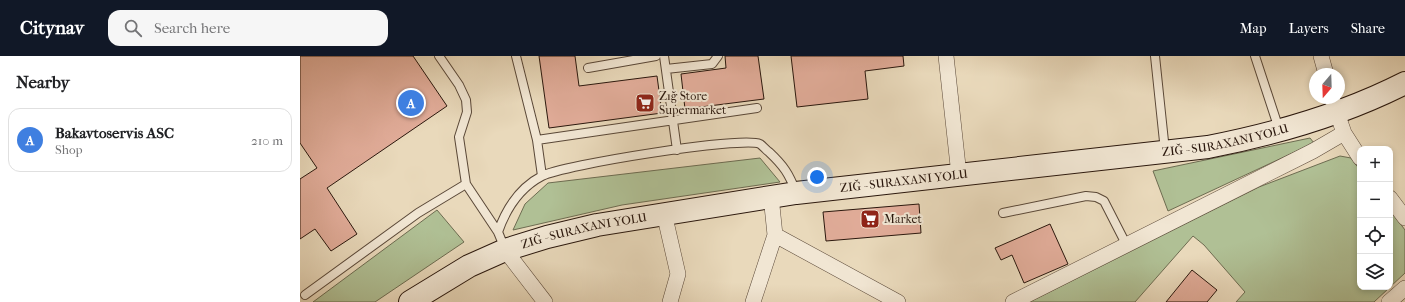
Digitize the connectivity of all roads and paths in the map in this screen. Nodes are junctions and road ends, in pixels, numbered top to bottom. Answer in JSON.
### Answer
{"nodes":[{"id":1,"x":439,"y":56,"type":"edge"},
{"id":2,"x":516,"y":56,"type":"edge"},
{"id":3,"x":656,"y":56,"type":"edge"},
{"id":4,"x":664,"y":56,"type":"edge"},
{"id":5,"x":718,"y":56,"type":"edge"},
{"id":6,"x":946,"y":56,"type":"edge"},
{"id":7,"x":1155,"y":56,"type":"edge"},
{"id":8,"x":1255,"y":56,"type":"edge"},
{"id":9,"x":1321,"y":56,"type":"edge"},
{"id":10,"x":588,"y":68,"type":"dead end"},
{"id":11,"x":1324,"y":68,"type":"edge"},
{"id":12,"x":666,"y":70,"type":"junction"},
{"id":13,"x":1405,"y":83,"type":"edge"},
{"id":14,"x":1334,"y":105,"type":"edge"},
{"id":15,"x":757,"y":108,"type":"dead end"},
{"id":16,"x":673,"y":120,"type":"junction"},
{"id":17,"x":1279,"y":130,"type":"junction"},
{"id":18,"x":1344,"y":133,"type":"junction"},
{"id":19,"x":537,"y":140,"type":"junction"},
{"id":20,"x":677,"y":150,"type":"junction"},
{"id":21,"x":1165,"y":152,"type":"junction"},
{"id":22,"x":1357,"y":153,"type":"edge"},
{"id":23,"x":959,"y":175,"type":"junction"},
{"id":24,"x":542,"y":176,"type":"junction"},
{"id":25,"x":466,"y":184,"type":"junction"},
{"id":26,"x":796,"y":193,"type":"junction"},
{"id":27,"x":771,"y":196,"type":"junction"},
{"id":28,"x":1393,"y":202,"type":"edge"},
{"id":29,"x":1003,"y":212,"type":"dead end"},
{"id":30,"x":664,"y":213,"type":"junction"},
{"id":31,"x":1405,"y":218,"type":"edge"},
{"id":32,"x":775,"y":235,"type":"junction"},
{"id":33,"x":502,"y":241,"type":"junction"},
{"id":34,"x":1126,"y":244,"type":"junction"},
{"id":35,"x":1405,"y":288,"type":"edge"},
{"id":36,"x":305,"y":296,"type":"dead end"},
{"id":37,"x":410,"y":302,"type":"edge"},
{"id":38,"x":545,"y":302,"type":"edge"},
{"id":39,"x":670,"y":302,"type":"edge"},
{"id":40,"x":753,"y":302,"type":"edge"},
{"id":41,"x":898,"y":302,"type":"edge"},
{"id":42,"x":1013,"y":302,"type":"edge"},
{"id":43,"x":1389,"y":302,"type":"edge"}],
"edges":[{"from":1,"to":25,"type":"lane"},
{"from":2,"to":19,"type":"lane"},
{"from":3,"to":10,"type":"lane"},
{"from":4,"to":12,"type":"lane"},
{"from":5,"to":12,"type":"lane"},
{"from":6,"to":23,"type":"street"},
{"from":7,"to":21,"type":"lane"},
{"from":8,"to":17,"type":"lane"},
{"from":9,"to":11,"type":"street"},
{"from":12,"to":16,"type":"lane"},
{"from":13,"to":14,"type":"main road"},
{"from":14,"to":17,"type":"main road"},
{"from":14,"to":18,"type":"street"},
{"from":15,"to":16,"type":"lane"},
{"from":16,"to":19,"type":"lane"},
{"from":16,"to":20,"type":"lane"},
{"from":17,"to":21,"type":"main road"},
{"from":18,"to":22,"type":"street"},
{"from":18,"to":34,"type":"street"},
{"from":19,"to":24,"type":"lane"},
{"from":20,"to":24,"type":"lane"},
{"from":20,"to":26,"type":"lane"},
{"from":21,"to":23,"type":"main road"},
{"from":23,"to":26,"type":"main road"},
{"from":24,"to":33,"type":"lane"},
{"from":25,"to":33,"type":"lane"},
{"from":25,"to":36,"type":"lane"},
{"from":26,"to":27,"type":"main road"},
{"from":27,"to":30,"type":"main road"},
{"from":27,"to":32,"type":"street"},
{"from":28,"to":31,"type":"street"},
{"from":29,"to":34,"type":"lane"},
{"from":30,"to":33,"type":"main road"},
{"from":30,"to":39,"type":"street"},
{"from":32,"to":40,"type":"street"},
{"from":32,"to":41,"type":"street"},
{"from":33,"to":37,"type":"main road"},
{"from":33,"to":38,"type":"street"},
{"from":34,"to":42,"type":"street"},
{"from":35,"to":43,"type":"street"}]}
